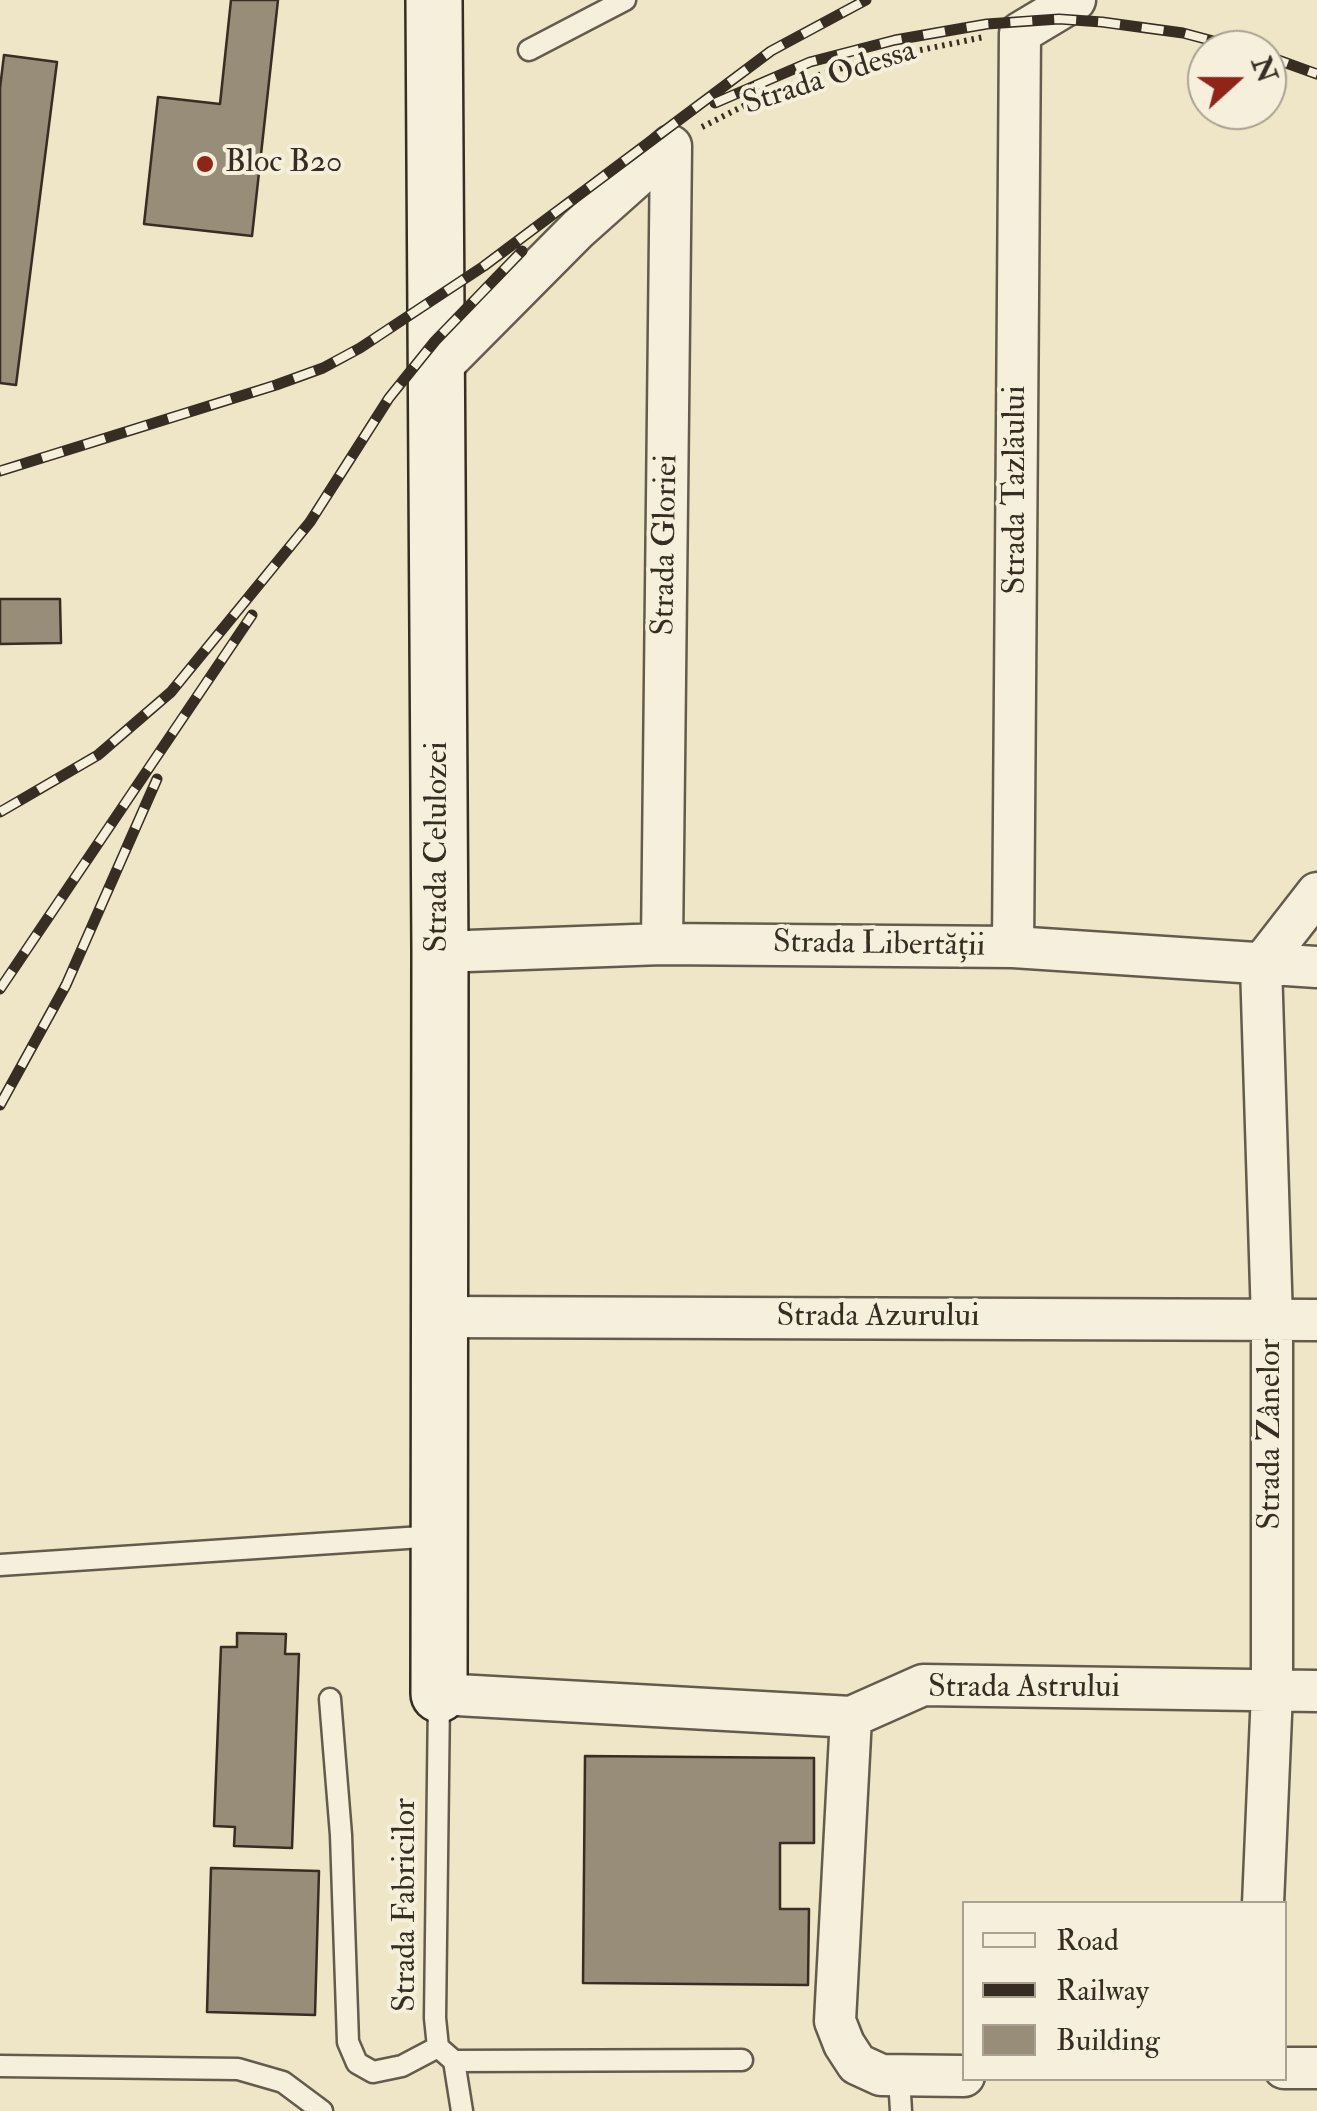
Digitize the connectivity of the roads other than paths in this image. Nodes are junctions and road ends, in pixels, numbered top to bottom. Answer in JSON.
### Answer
{"nodes":[{"id":1,"x":434,"y":0,"type":"edge"},
{"id":2,"x":625,"y":0,"type":"edge"},
{"id":3,"x":1076,"y":0,"type":"edge"},
{"id":4,"x":530,"y":50,"type":"dead end"},
{"id":5,"x":435,"y":373,"type":"junction"},
{"id":6,"x":1317,"y":893,"type":"edge"},
{"id":7,"x":662,"y":944,"type":"junction"},
{"id":8,"x":1013,"y":947,"type":"junction"},
{"id":9,"x":440,"y":952,"type":"junction"},
{"id":10,"x":1261,"y":964,"type":"junction"},
{"id":11,"x":1317,"y":968,"type":"edge"},
{"id":12,"x":438,"y":1317,"type":"junction"},
{"id":13,"x":1272,"y":1320,"type":"junction"},
{"id":14,"x":1317,"y":1320,"type":"edge"},
{"id":15,"x":439,"y":1536,"type":"junction"},
{"id":16,"x":0,"y":1565,"type":"edge"},
{"id":17,"x":1317,"y":1691,"type":"edge"},
{"id":18,"x":1272,"y":1692,"type":"junction"},
{"id":19,"x":439,"y":1694,"type":"junction"},
{"id":20,"x":330,"y":1699,"type":"dead end"},
{"id":21,"x":851,"y":1717,"type":"junction"},
{"id":22,"x":1263,"y":1901,"type":"edge"},
{"id":23,"x":446,"y":2054,"type":"junction"},
{"id":24,"x":742,"y":2060,"type":"dead end"},
{"id":25,"x":0,"y":2066,"type":"edge"},
{"id":26,"x":1287,"y":2068,"type":"edge"},
{"id":27,"x":1317,"y":2068,"type":"edge"},
{"id":28,"x":962,"y":2077,"type":"edge"},
{"id":29,"x":900,"y":2094,"type":"edge"},
{"id":30,"x":322,"y":2111,"type":"edge"},
{"id":31,"x":462,"y":2111,"type":"edge"}],
"edges":[{"from":1,"to":5,"type":"street","name":"Strada Celulozei"},
{"from":2,"to":4,"type":"lane"},
{"from":3,"to":8,"type":"street","name":"Strada Tazlăului"},
{"from":5,"to":7,"type":"street","name":"Strada Gloriei"},
{"from":5,"to":9,"type":"street","name":"Strada Celulozei"},
{"from":6,"to":10,"type":"street"},
{"from":7,"to":8,"type":"street","name":"Strada Libertății"},
{"from":7,"to":9,"type":"street","name":"Strada Libertății"},
{"from":8,"to":10,"type":"street","name":"Strada Libertății"},
{"from":9,"to":12,"type":"street","name":"Strada Celulozei"},
{"from":10,"to":11,"type":"street","name":"Strada Libertății"},
{"from":10,"to":13,"type":"street","name":"Strada Zânelor"},
{"from":12,"to":13,"type":"street","name":"Strada Azurului"},
{"from":12,"to":15,"type":"street","name":"Strada Celulozei"},
{"from":13,"to":14,"type":"street","name":"Strada Azurului"},
{"from":13,"to":18,"type":"street","name":"Strada Zânelor"},
{"from":15,"to":16,"type":"lane"},
{"from":15,"to":19,"type":"street","name":"Strada Celulozei"},
{"from":17,"to":18,"type":"street","name":"Strada Astrului"},
{"from":18,"to":21,"type":"street","name":"Strada Astrului"},
{"from":18,"to":22,"type":"street","name":"Strada Zânelor"},
{"from":19,"to":21,"type":"street","name":"Strada Astrului"},
{"from":19,"to":23,"type":"lane","name":"Strada Fabricilor"},
{"from":20,"to":23,"type":"lane"},
{"from":21,"to":29,"type":"street"},
{"from":23,"to":24,"type":"lane"},
{"from":23,"to":31,"type":"lane","name":"Strada Fabricilor"},
{"from":25,"to":30,"type":"lane"},
{"from":26,"to":27,"type":"street"},
{"from":28,"to":29,"type":"street"}]}
